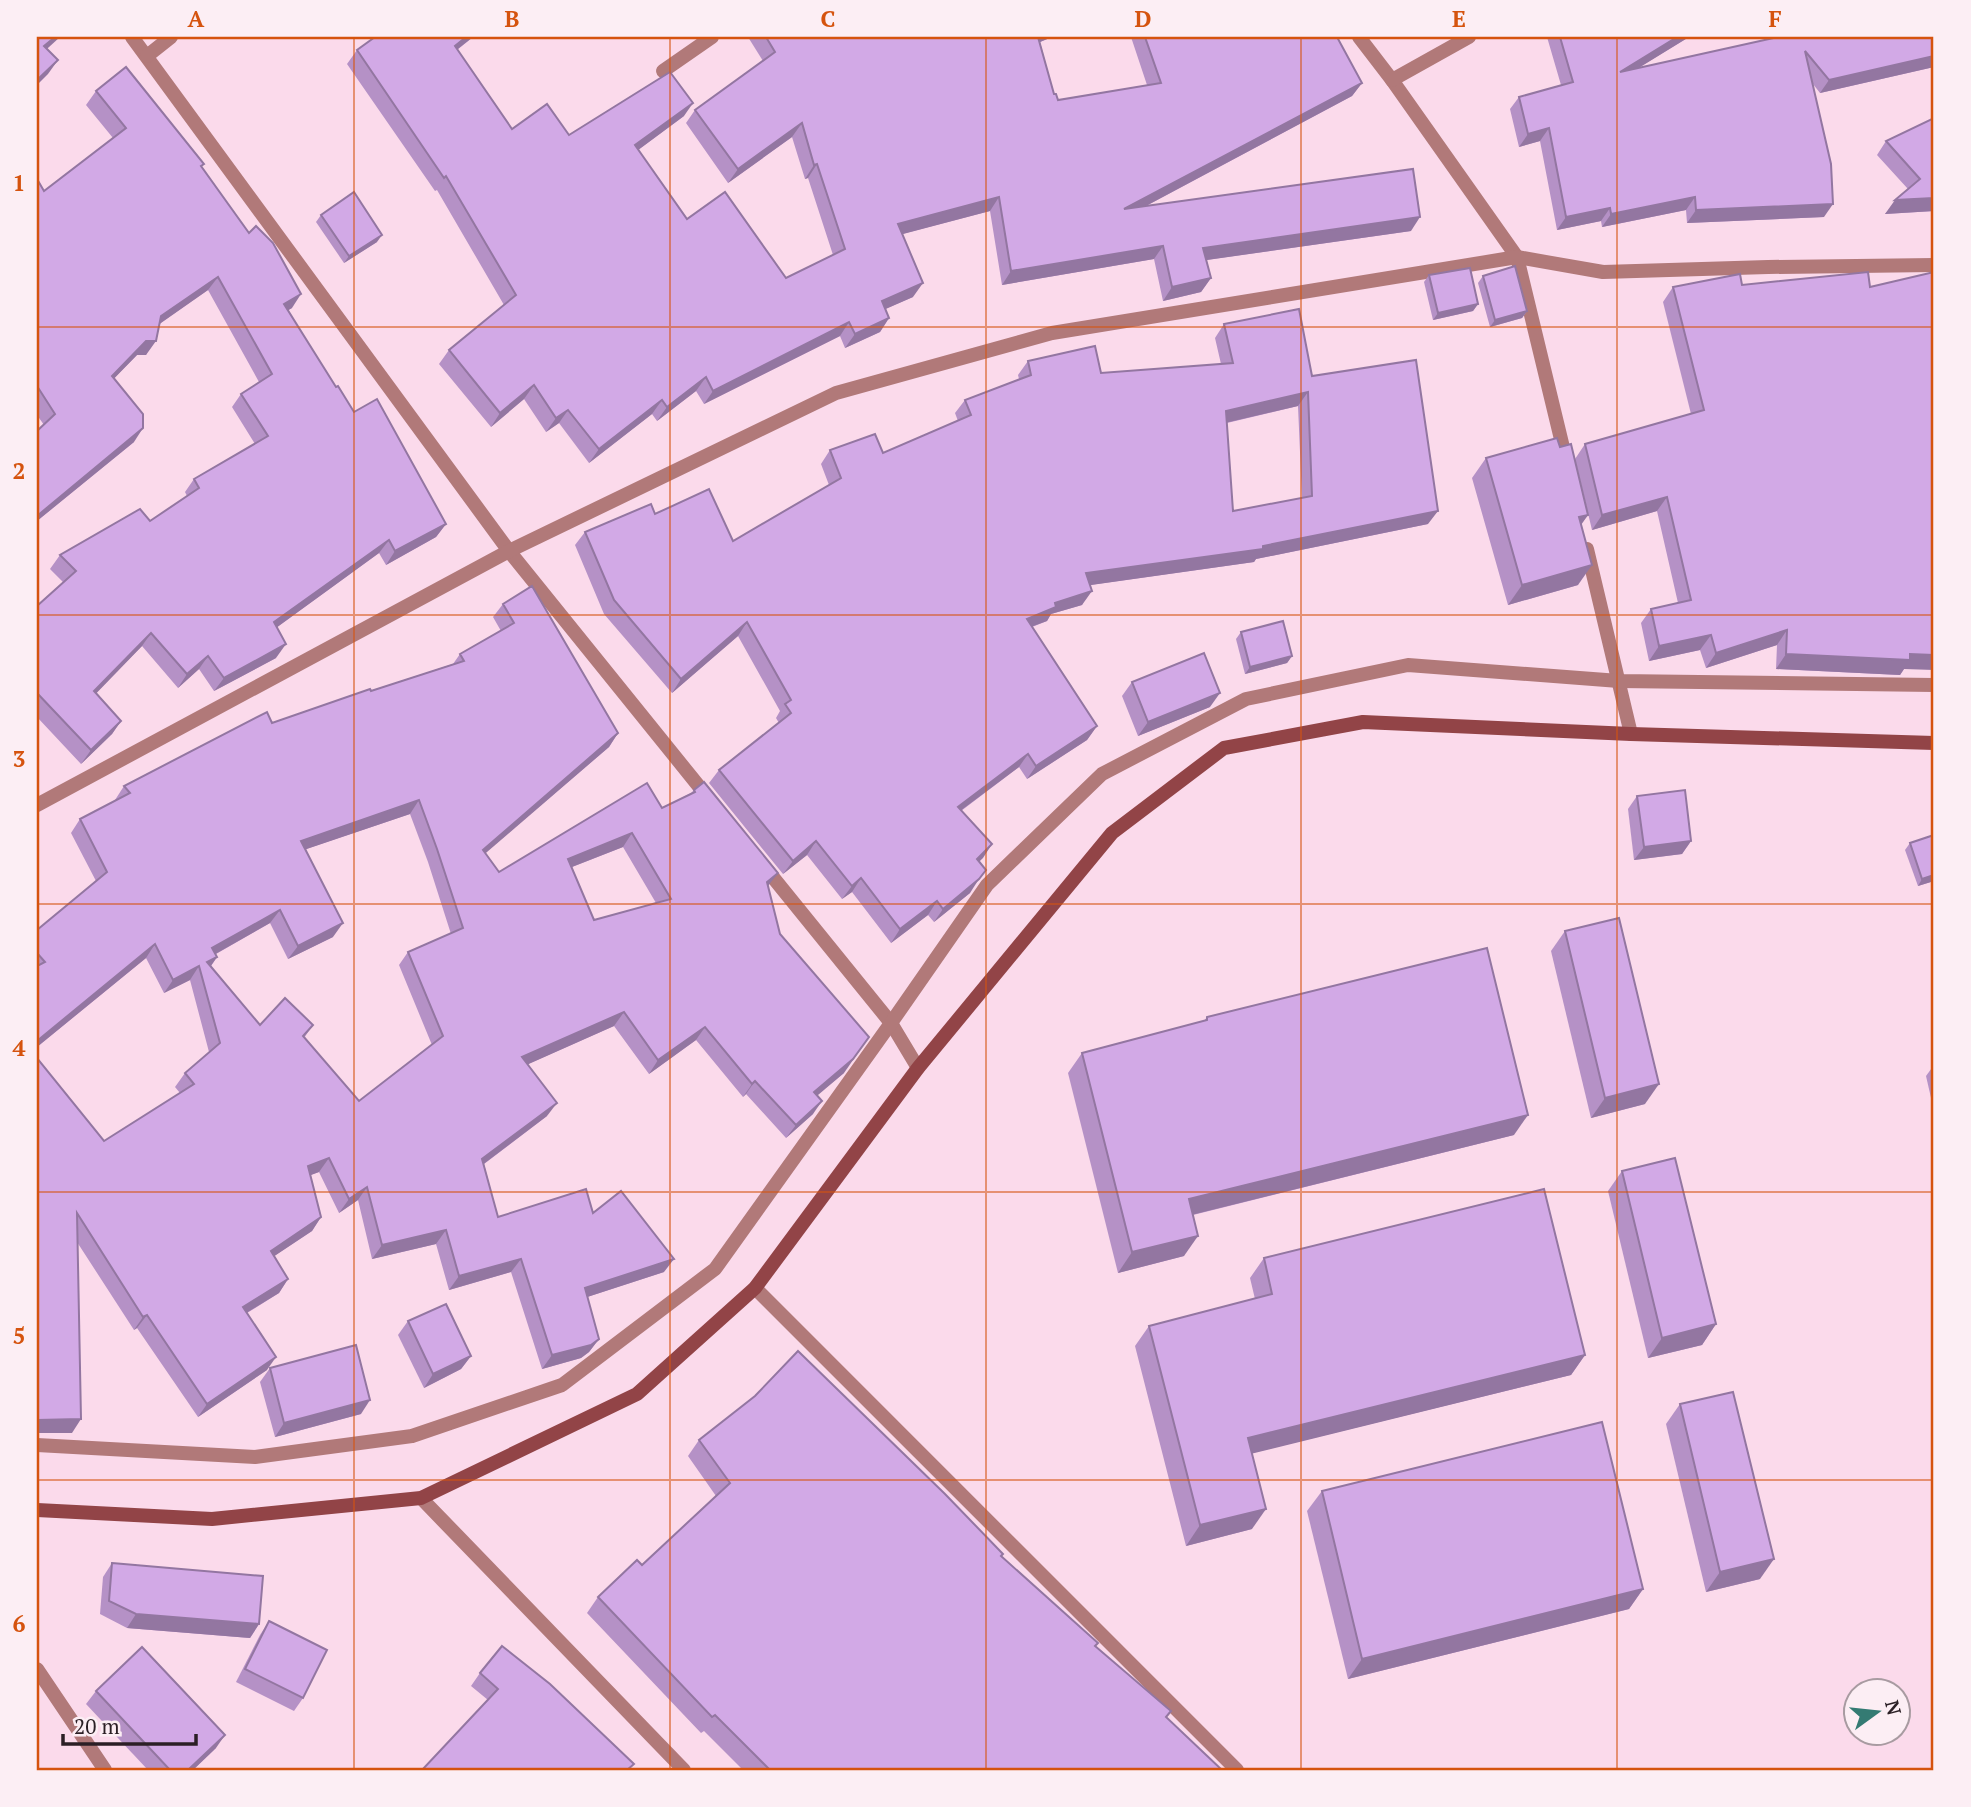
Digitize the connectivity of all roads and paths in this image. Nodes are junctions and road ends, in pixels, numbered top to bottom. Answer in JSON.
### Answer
{"nodes":[{"id":1,"x":132,"y":37,"type":"edge"},
{"id":2,"x":171,"y":37,"type":"edge"},
{"id":3,"x":712,"y":37,"type":"edge"},
{"id":4,"x":1359,"y":37,"type":"edge"},
{"id":5,"x":1469,"y":37,"type":"edge"},
{"id":6,"x":147,"y":56,"type":"junction"},
{"id":7,"x":663,"y":71,"type":"dead end"},
{"id":8,"x":1392,"y":80,"type":"junction"},
{"id":9,"x":1517,"y":257,"type":"junction"},
{"id":10,"x":1934,"y":265,"type":"edge"},
{"id":11,"x":1571,"y":482,"type":"edge"},
{"id":12,"x":1584,"y":535,"type":"edge"},
{"id":13,"x":509,"y":551,"type":"junction"},
{"id":14,"x":1619,"y":681,"type":"junction"},
{"id":15,"x":1934,"y":685,"type":"edge"},
{"id":16,"x":1631,"y":734,"type":"junction"},
{"id":17,"x":1934,"y":743,"type":"edge"},
{"id":18,"x":37,"y":805,"type":"edge"},
{"id":19,"x":717,"y":809,"type":"edge"},
{"id":20,"x":752,"y":852,"type":"edge"},
{"id":21,"x":891,"y":1023,"type":"junction"},
{"id":22,"x":918,"y":1068,"type":"junction"},
{"id":23,"x":755,"y":1288,"type":"junction"},
{"id":24,"x":37,"y":1445,"type":"edge"},
{"id":25,"x":421,"y":1498,"type":"junction"},
{"id":26,"x":37,"y":1510,"type":"edge"},
{"id":27,"x":37,"y":1669,"type":"edge"},
{"id":28,"x":105,"y":1770,"type":"edge"},
{"id":29,"x":684,"y":1770,"type":"edge"},
{"id":30,"x":1237,"y":1770,"type":"edge"}],
"edges":[{"from":1,"to":6,"type":"street"},
{"from":2,"to":6,"type":"street"},
{"from":3,"to":7,"type":"street"},
{"from":4,"to":8,"type":"street"},
{"from":5,"to":8,"type":"street"},
{"from":6,"to":13,"type":"street"},
{"from":8,"to":9,"type":"street"},
{"from":9,"to":10,"type":"street"},
{"from":9,"to":11,"type":"street"},
{"from":9,"to":13,"type":"street"},
{"from":12,"to":14,"type":"street"},
{"from":13,"to":18,"type":"street"},
{"from":13,"to":19,"type":"street"},
{"from":14,"to":15,"type":"street"},
{"from":14,"to":16,"type":"street"},
{"from":14,"to":21,"type":"street"},
{"from":16,"to":17,"type":"main road"},
{"from":16,"to":22,"type":"main road"},
{"from":20,"to":21,"type":"street"},
{"from":21,"to":22,"type":"street"},
{"from":21,"to":24,"type":"street"},
{"from":22,"to":23,"type":"main road"},
{"from":23,"to":25,"type":"main road"},
{"from":23,"to":30,"type":"street"},
{"from":25,"to":26,"type":"main road"},
{"from":25,"to":29,"type":"street"},
{"from":27,"to":28,"type":"street"}]}
